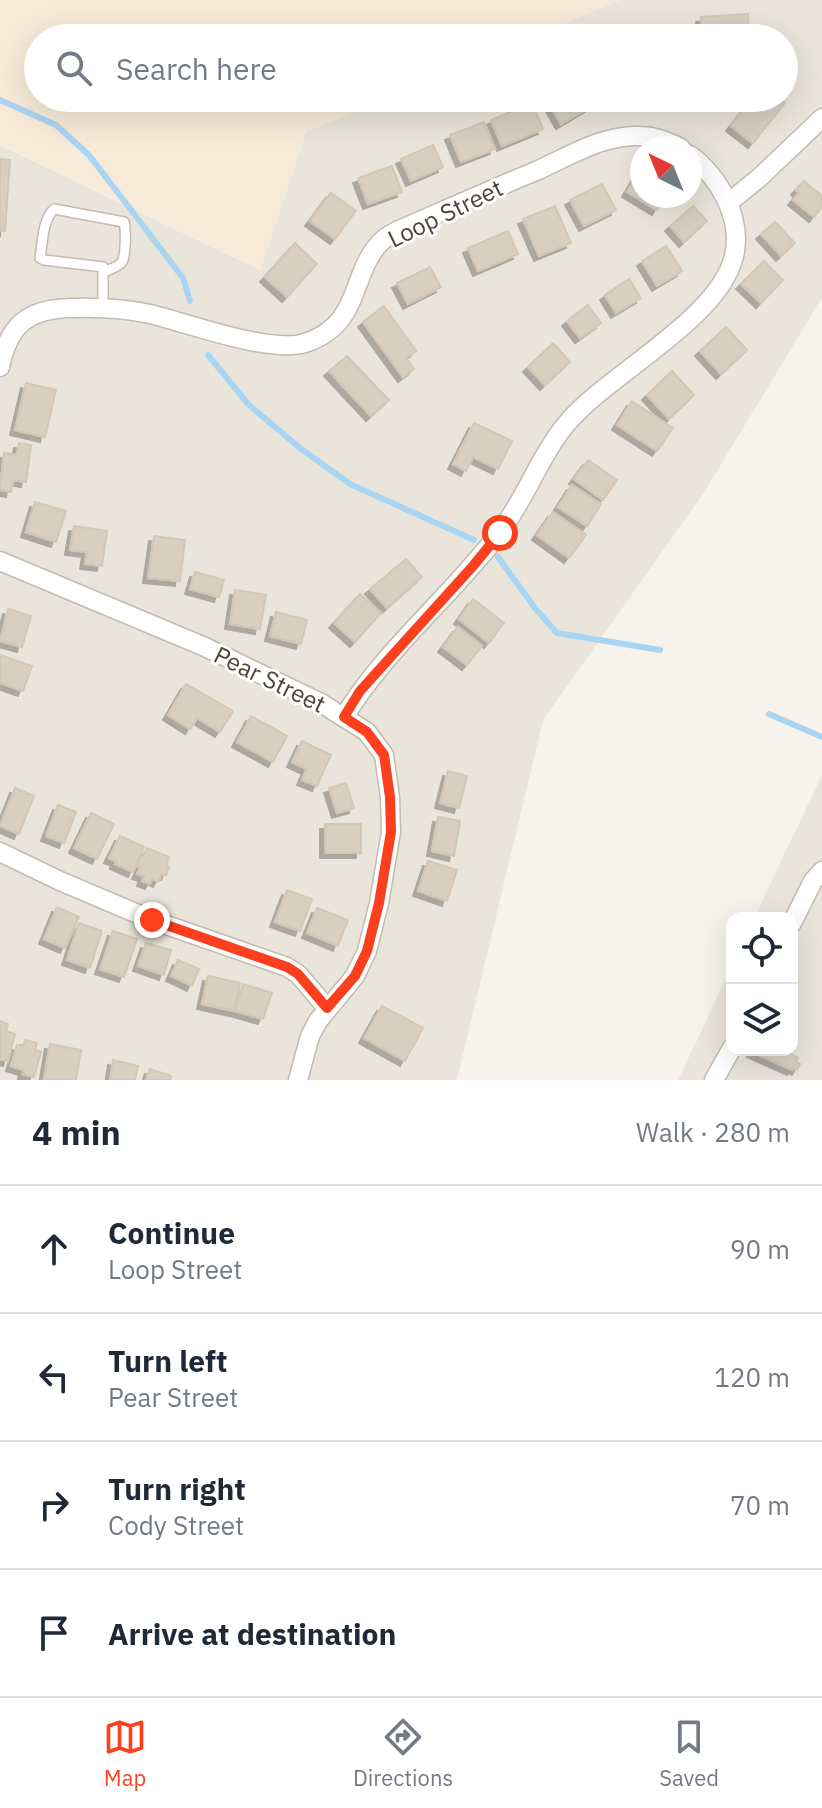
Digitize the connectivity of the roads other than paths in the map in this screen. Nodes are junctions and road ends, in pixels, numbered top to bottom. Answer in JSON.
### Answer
{"nodes":[{"id":1,"x":822,"y":118,"type":"edge"},
{"id":2,"x":630,"y":138,"type":"edge"},
{"id":3,"x":702,"y":165,"type":"edge"},
{"id":4,"x":728,"y":203,"type":"junction"},
{"id":5,"x":104,"y":272,"type":"junction"},
{"id":6,"x":103,"y":307,"type":"junction"},
{"id":7,"x":0,"y":367,"type":"edge"},
{"id":8,"x":0,"y":561,"type":"edge"},
{"id":9,"x":344,"y":717,"type":"junction"},
{"id":10,"x":0,"y":852,"type":"edge"},
{"id":11,"x":822,"y":871,"type":"edge"},
{"id":12,"x":798,"y":912,"type":"edge"},
{"id":13,"x":327,"y":1008,"type":"junction"},
{"id":14,"x":728,"y":1056,"type":"edge"},
{"id":15,"x":298,"y":1080,"type":"edge"},
{"id":16,"x":714,"y":1080,"type":"edge"}],
"edges":[{"from":1,"to":4,"type":"street"},
{"from":2,"to":6,"type":"street","name":"Loop Street"},
{"from":3,"to":4,"type":"street"},
{"from":4,"to":9,"type":"street"},
{"from":5,"to":5,"type":"lane"},
{"from":5,"to":6,"type":"lane"},
{"from":6,"to":7,"type":"street","name":"Loop Street"},
{"from":8,"to":9,"type":"street","name":"Pear Street"},
{"from":9,"to":13,"type":"street","name":"Pear Street"},
{"from":10,"to":13,"type":"street"},
{"from":11,"to":12,"type":"street"},
{"from":13,"to":15,"type":"street","name":"Pear Street"},
{"from":14,"to":16,"type":"street"}]}
